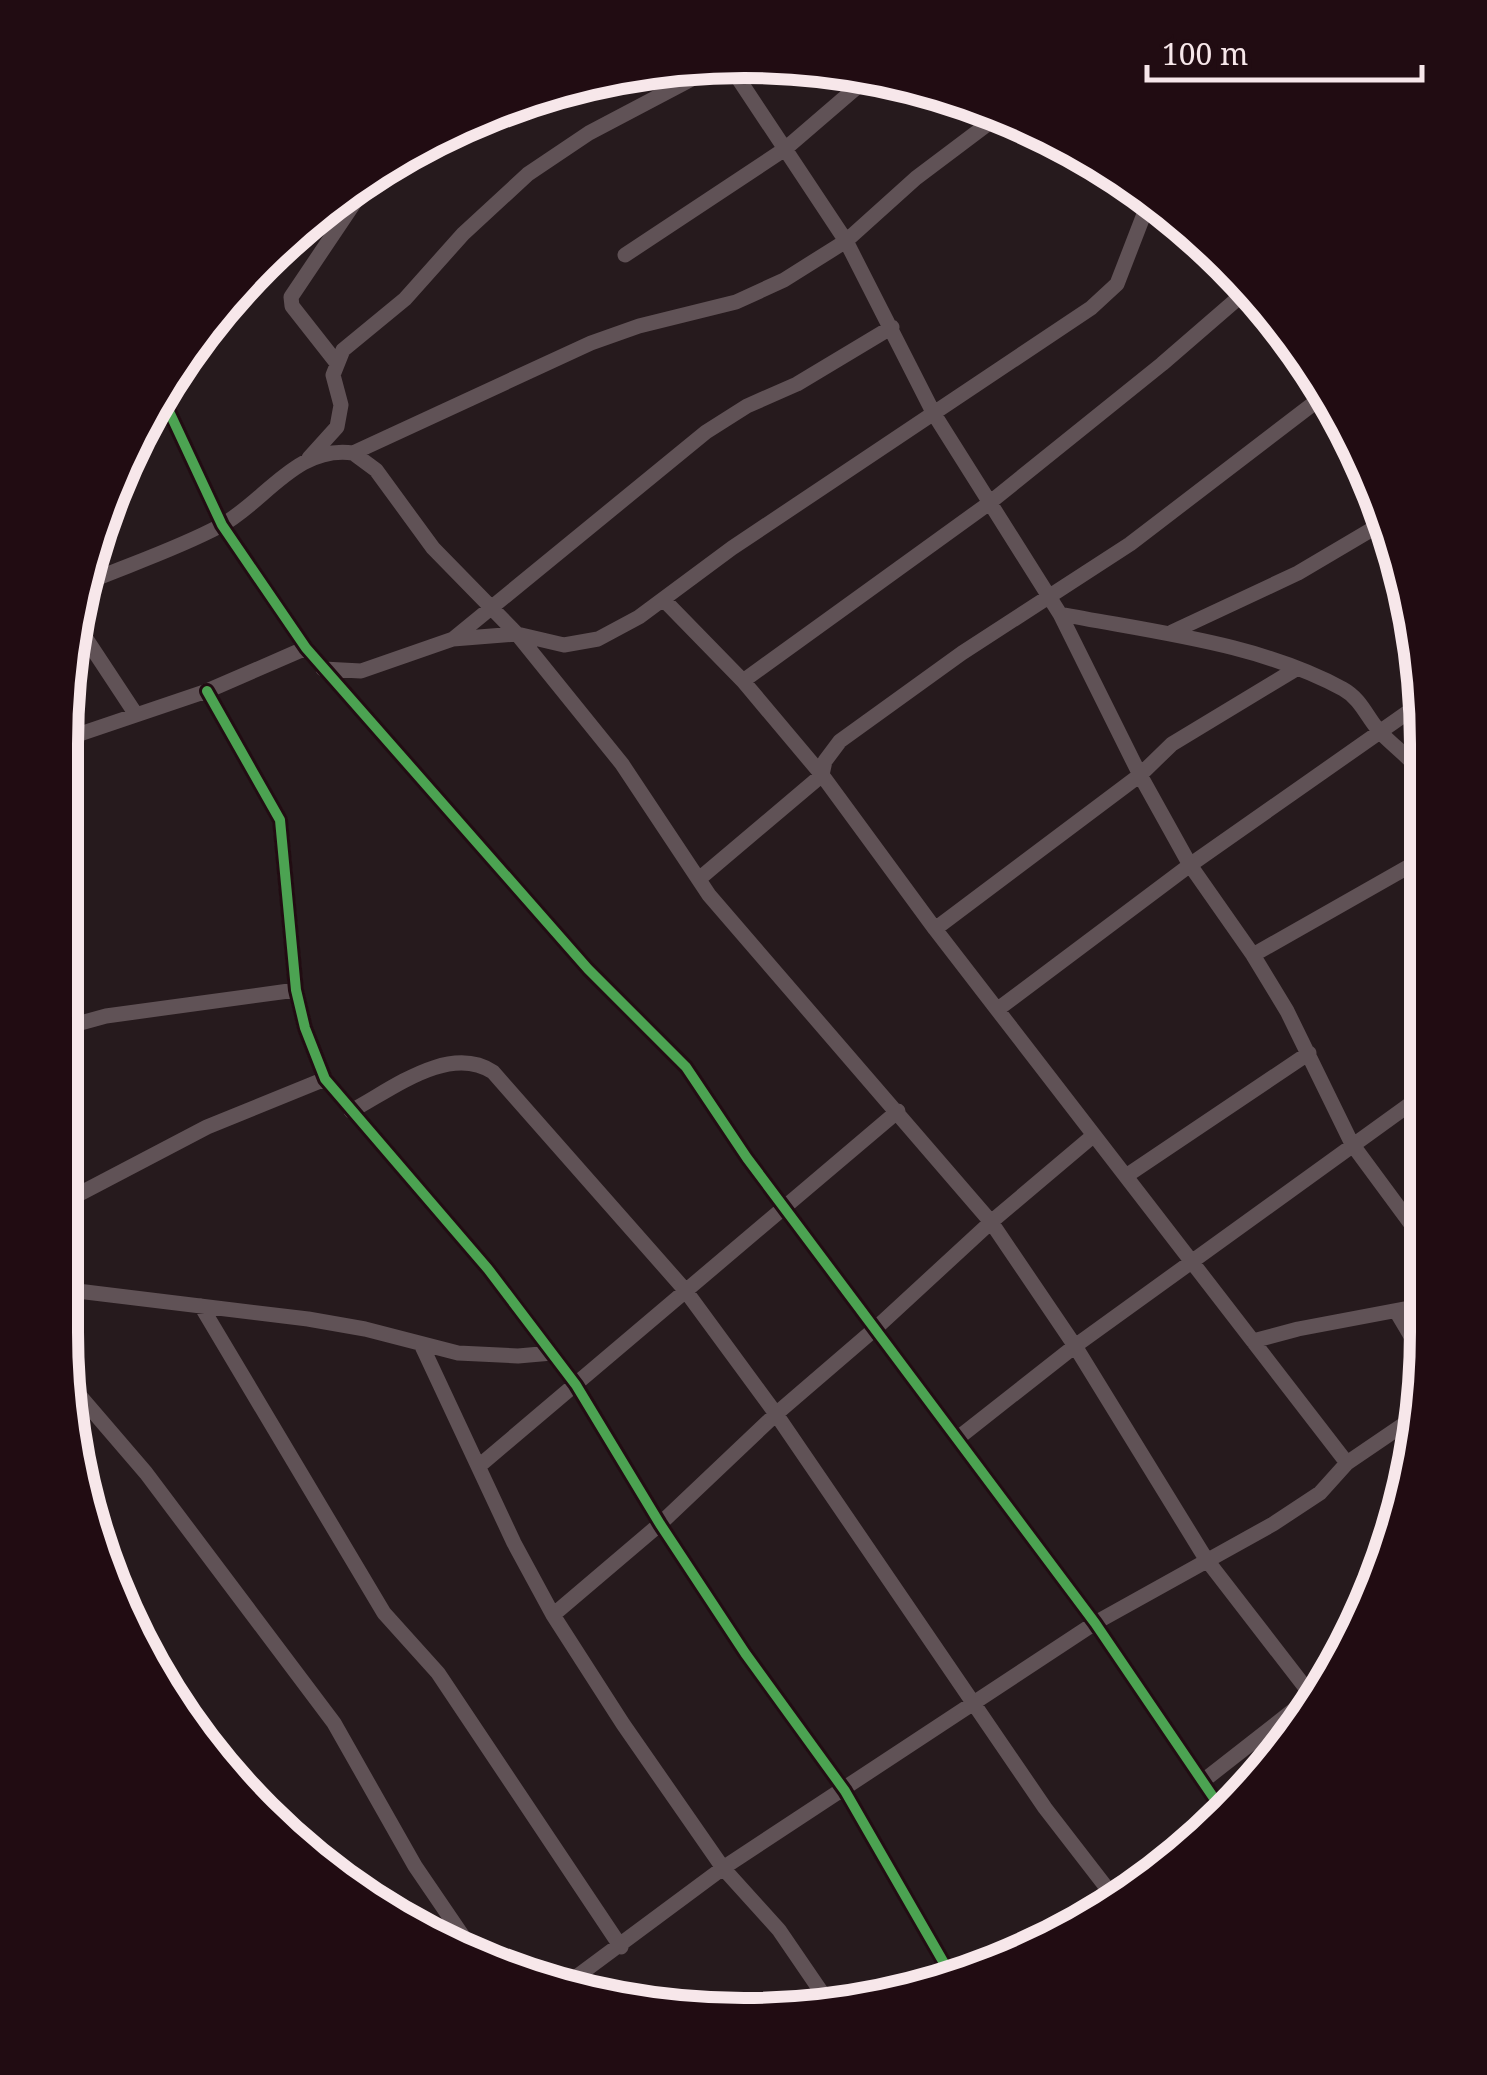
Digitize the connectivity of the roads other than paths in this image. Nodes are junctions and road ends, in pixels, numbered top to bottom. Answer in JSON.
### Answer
{"nodes":[{"id":1,"x":738,"y":78,"type":"edge"},
{"id":2,"x":690,"y":80,"type":"edge"},
{"id":3,"x":857,"y":87,"type":"edge"},
{"id":4,"x":988,"y":124,"type":"edge"},
{"id":5,"x":786,"y":149,"type":"junction"},
{"id":6,"x":355,"y":203,"type":"edge"},
{"id":7,"x":1146,"y":213,"type":"edge"},
{"id":8,"x":846,"y":242,"type":"junction"},
{"id":9,"x":624,"y":255,"type":"dead end"},
{"id":10,"x":1239,"y":298,"type":"edge"},
{"id":11,"x":892,"y":327,"type":"junction"},
{"id":12,"x":336,"y":362,"type":"junction"},
{"id":13,"x":1314,"y":402,"type":"edge"},
{"id":14,"x":168,"y":409,"type":"edge"},
{"id":15,"x":934,"y":414,"type":"junction"},
{"id":16,"x":353,"y":453,"type":"junction"},
{"id":17,"x":310,"y":458,"type":"junction"},
{"id":18,"x":988,"y":504,"type":"junction"},
{"id":19,"x":222,"y":525,"type":"junction"},
{"id":20,"x":1374,"y":529,"type":"edge"},
{"id":21,"x":99,"y":577,"type":"edge"},
{"id":22,"x":1048,"y":596,"type":"junction"},
{"id":23,"x":663,"y":599,"type":"junction"},
{"id":24,"x":489,"y":608,"type":"junction"},
{"id":25,"x":1060,"y":614,"type":"junction"},
{"id":26,"x":1170,"y":633,"type":"junction"},
{"id":27,"x":517,"y":634,"type":"junction"},
{"id":28,"x":86,"y":638,"type":"edge"},
{"id":29,"x":454,"y":639,"type":"junction"},
{"id":30,"x":306,"y":648,"type":"junction"},
{"id":31,"x":323,"y":669,"type":"junction"},
{"id":32,"x":1296,"y":669,"type":"junction"},
{"id":33,"x":743,"y":681,"type":"junction"},
{"id":34,"x":207,"y":691,"type":"junction"},
{"id":35,"x":1409,"y":713,"type":"edge"},
{"id":36,"x":135,"y":714,"type":"junction"},
{"id":37,"x":1380,"y":733,"type":"junction"},
{"id":38,"x":78,"y":735,"type":"edge"},
{"id":39,"x":1410,"y":762,"type":"edge"},
{"id":40,"x":1140,"y":774,"type":"junction"},
{"id":41,"x":822,"y":775,"type":"junction"},
{"id":42,"x":1190,"y":865,"type":"junction"},
{"id":43,"x":1410,"y":866,"type":"edge"},
{"id":44,"x":699,"y":879,"type":"junction"},
{"id":45,"x":935,"y":929,"type":"junction"},
{"id":46,"x":1254,"y":955,"type":"junction"},
{"id":47,"x":296,"y":990,"type":"junction"},
{"id":48,"x":998,"y":1009,"type":"junction"},
{"id":49,"x":78,"y":1024,"type":"edge"},
{"id":50,"x":1309,"y":1053,"type":"junction"},
{"id":51,"x":325,"y":1079,"type":"junction"},
{"id":52,"x":1410,"y":1104,"type":"edge"},
{"id":53,"x":351,"y":1111,"type":"junction"},
{"id":54,"x":898,"y":1111,"type":"junction"},
{"id":55,"x":1094,"y":1134,"type":"junction"},
{"id":56,"x":1352,"y":1144,"type":"junction"},
{"id":57,"x":1126,"y":1176,"type":"junction"},
{"id":58,"x":78,"y":1195,"type":"edge"},
{"id":59,"x":784,"y":1206,"type":"junction"},
{"id":60,"x":1410,"y":1213,"type":"edge"},
{"id":61,"x":991,"y":1222,"type":"junction"},
{"id":62,"x":1194,"y":1262,"type":"junction"},
{"id":63,"x":685,"y":1290,"type":"junction"},
{"id":64,"x":78,"y":1292,"type":"edge"},
{"id":65,"x":201,"y":1306,"type":"junction"},
{"id":66,"x":1410,"y":1308,"type":"edge"},
{"id":67,"x":1396,"y":1311,"type":"junction"},
{"id":68,"x":876,"y":1328,"type":"junction"},
{"id":69,"x":1410,"y":1334,"type":"edge"},
{"id":70,"x":1253,"y":1341,"type":"junction"},
{"id":71,"x":421,"y":1344,"type":"junction"},
{"id":72,"x":1076,"y":1346,"type":"junction"},
{"id":73,"x":552,"y":1353,"type":"junction"},
{"id":74,"x":576,"y":1385,"type":"junction"},
{"id":75,"x":81,"y":1398,"type":"edge"},
{"id":76,"x":776,"y":1414,"type":"junction"},
{"id":77,"x":1403,"y":1425,"type":"edge"},
{"id":78,"x":958,"y":1438,"type":"junction"},
{"id":79,"x":1347,"y":1463,"type":"junction"},
{"id":80,"x":479,"y":1466,"type":"junction"},
{"id":81,"x":660,"y":1524,"type":"junction"},
{"id":82,"x":1206,"y":1559,"type":"junction"},
{"id":83,"x":553,"y":1615,"type":"junction"},
{"id":84,"x":1096,"y":1623,"type":"junction"},
{"id":85,"x":1308,"y":1684,"type":"edge"},
{"id":86,"x":976,"y":1703,"type":"junction"},
{"id":87,"x":1284,"y":1720,"type":"edge"},
{"id":88,"x":1203,"y":1781,"type":"junction"},
{"id":89,"x":845,"y":1791,"type":"junction"},
{"id":90,"x":1216,"y":1800,"type":"edge"},
{"id":91,"x":724,"y":1868,"type":"junction"},
{"id":92,"x":1108,"y":1889,"type":"edge"},
{"id":93,"x":462,"y":1935,"type":"edge"},
{"id":94,"x":620,"y":1947,"type":"junction"},
{"id":95,"x":946,"y":1966,"type":"edge"},
{"id":96,"x":578,"y":1977,"type":"edge"},
{"id":97,"x":823,"y":1993,"type":"edge"}],
"edges":[{"from":1,"to":5,"type":"street"},
{"from":2,"to":12,"type":"street"},
{"from":3,"to":5,"type":"street"},
{"from":4,"to":8,"type":"street"},
{"from":5,"to":8,"type":"street"},
{"from":5,"to":9,"type":"street"},
{"from":6,"to":12,"type":"street"},
{"from":7,"to":15,"type":"street"},
{"from":8,"to":11,"type":"street"},
{"from":8,"to":16,"type":"street"},
{"from":10,"to":18,"type":"street"},
{"from":11,"to":15,"type":"street"},
{"from":11,"to":24,"type":"street"},
{"from":12,"to":17,"type":"street"},
{"from":13,"to":22,"type":"street"},
{"from":14,"to":19,"type":"street"},
{"from":15,"to":18,"type":"street"},
{"from":15,"to":23,"type":"street"},
{"from":16,"to":17,"type":"street"},
{"from":16,"to":24,"type":"street"},
{"from":17,"to":19,"type":"street"},
{"from":18,"to":22,"type":"street"},
{"from":18,"to":33,"type":"street"},
{"from":19,"to":21,"type":"street"},
{"from":19,"to":30,"type":"street"},
{"from":20,"to":26,"type":"street"},
{"from":22,"to":25,"type":"street"},
{"from":22,"to":41,"type":"street"},
{"from":23,"to":27,"type":"street"},
{"from":23,"to":33,"type":"street"},
{"from":24,"to":27,"type":"street"},
{"from":24,"to":29,"type":"street"},
{"from":25,"to":26,"type":"street"},
{"from":25,"to":40,"type":"street"},
{"from":26,"to":32,"type":"street"},
{"from":27,"to":29,"type":"street"},
{"from":27,"to":44,"type":"street"},
{"from":28,"to":36,"type":"street"},
{"from":29,"to":31,"type":"street"},
{"from":30,"to":31,"type":"street"},
{"from":30,"to":34,"type":"street"},
{"from":31,"to":59,"type":"street"},
{"from":32,"to":37,"type":"street"},
{"from":32,"to":40,"type":"street"},
{"from":33,"to":41,"type":"street"},
{"from":34,"to":36,"type":"street"},
{"from":34,"to":47,"type":"street"},
{"from":35,"to":37,"type":"street"},
{"from":36,"to":38,"type":"street"},
{"from":37,"to":39,"type":"street"},
{"from":37,"to":42,"type":"street"},
{"from":40,"to":42,"type":"street"},
{"from":40,"to":45,"type":"street"},
{"from":41,"to":44,"type":"street"},
{"from":41,"to":45,"type":"street"},
{"from":42,"to":46,"type":"street"},
{"from":42,"to":48,"type":"street"},
{"from":43,"to":46,"type":"street"},
{"from":44,"to":54,"type":"street"},
{"from":45,"to":48,"type":"street"},
{"from":46,"to":50,"type":"street"},
{"from":47,"to":49,"type":"street"},
{"from":47,"to":51,"type":"street"},
{"from":48,"to":55,"type":"street"},
{"from":50,"to":56,"type":"street"},
{"from":50,"to":57,"type":"street"},
{"from":51,"to":53,"type":"street"},
{"from":51,"to":58,"type":"street"},
{"from":52,"to":56,"type":"street"},
{"from":53,"to":63,"type":"street"},
{"from":53,"to":73,"type":"street"},
{"from":54,"to":59,"type":"street"},
{"from":54,"to":61,"type":"street"},
{"from":55,"to":57,"type":"street"},
{"from":55,"to":61,"type":"street"},
{"from":56,"to":60,"type":"street"},
{"from":56,"to":62,"type":"street"},
{"from":57,"to":62,"type":"street"},
{"from":59,"to":63,"type":"street"},
{"from":59,"to":68,"type":"street"},
{"from":61,"to":68,"type":"street"},
{"from":61,"to":72,"type":"street"},
{"from":62,"to":70,"type":"street"},
{"from":62,"to":72,"type":"street"},
{"from":63,"to":74,"type":"street"},
{"from":63,"to":76,"type":"street"},
{"from":64,"to":65,"type":"street"},
{"from":65,"to":71,"type":"street"},
{"from":65,"to":94,"type":"street"},
{"from":66,"to":67,"type":"street"},
{"from":67,"to":69,"type":"street"},
{"from":67,"to":70,"type":"street"},
{"from":68,"to":76,"type":"street"},
{"from":68,"to":78,"type":"street"},
{"from":70,"to":79,"type":"street"},
{"from":71,"to":73,"type":"street"},
{"from":71,"to":80,"type":"street"},
{"from":72,"to":78,"type":"street"},
{"from":72,"to":82,"type":"street"},
{"from":73,"to":74,"type":"street"},
{"from":74,"to":80,"type":"street"},
{"from":74,"to":81,"type":"street"},
{"from":75,"to":93,"type":"street"},
{"from":76,"to":81,"type":"street"},
{"from":76,"to":86,"type":"street"},
{"from":77,"to":79,"type":"street"},
{"from":78,"to":84,"type":"street"},
{"from":79,"to":82,"type":"street"},
{"from":80,"to":83,"type":"street"},
{"from":81,"to":83,"type":"street"},
{"from":81,"to":89,"type":"street"},
{"from":82,"to":84,"type":"street"},
{"from":82,"to":85,"type":"street"},
{"from":83,"to":91,"type":"street"},
{"from":84,"to":86,"type":"street"},
{"from":84,"to":88,"type":"street"},
{"from":86,"to":89,"type":"street"},
{"from":86,"to":92,"type":"street"},
{"from":87,"to":88,"type":"street"},
{"from":88,"to":90,"type":"street"},
{"from":89,"to":91,"type":"street"},
{"from":89,"to":95,"type":"street"},
{"from":91,"to":94,"type":"street"},
{"from":91,"to":97,"type":"street"},
{"from":94,"to":96,"type":"street"}]}
